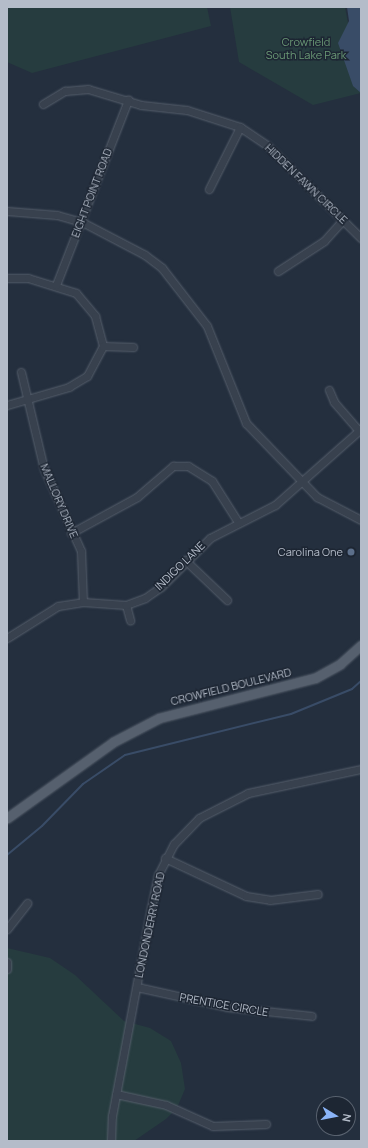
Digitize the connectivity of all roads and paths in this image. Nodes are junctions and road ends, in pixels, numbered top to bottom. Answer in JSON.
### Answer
{"nodes":[{"id":1,"x":128,"y":100,"type":"junction"},
{"id":2,"x":43,"y":104,"type":"dead end"},
{"id":3,"x":240,"y":128,"type":"junction"},
{"id":4,"x":209,"y":189,"type":"dead end"},
{"id":5,"x":7,"y":211,"type":"edge"},
{"id":6,"x":343,"y":220,"type":"junction"},
{"id":7,"x":82,"y":222,"type":"junction"},
{"id":8,"x":361,"y":238,"type":"edge"},
{"id":9,"x":278,"y":271,"type":"dead end"},
{"id":10,"x":7,"y":278,"type":"edge"},
{"id":11,"x":56,"y":285,"type":"junction"},
{"id":12,"x":103,"y":346,"type":"junction"},
{"id":13,"x":133,"y":347,"type":"dead end"},
{"id":14,"x":21,"y":372,"type":"dead end"},
{"id":15,"x":329,"y":390,"type":"dead end"},
{"id":16,"x":28,"y":401,"type":"junction"},
{"id":17,"x":7,"y":405,"type":"edge"},
{"id":18,"x":360,"y":430,"type":"edge"},
{"id":19,"x":301,"y":483,"type":"junction"},
{"id":20,"x":361,"y":520,"type":"edge"},
{"id":21,"x":238,"y":522,"type":"junction"},
{"id":22,"x":71,"y":533,"type":"junction"},
{"id":23,"x":185,"y":560,"type":"junction"},
{"id":24,"x":227,"y":600,"type":"dead end"},
{"id":25,"x":84,"y":602,"type":"junction"},
{"id":26,"x":126,"y":605,"type":"junction"},
{"id":27,"x":130,"y":620,"type":"dead end"},
{"id":28,"x":7,"y":638,"type":"edge"},
{"id":29,"x":361,"y":645,"type":"edge"},
{"id":30,"x":361,"y":769,"type":"edge"},
{"id":31,"x":7,"y":818,"type":"edge"},
{"id":32,"x":165,"y":858,"type":"junction"},
{"id":33,"x":318,"y":894,"type":"dead end"},
{"id":34,"x":27,"y":903,"type":"dead end"},
{"id":35,"x":7,"y":929,"type":"edge"},
{"id":36,"x":7,"y":962,"type":"edge"},
{"id":37,"x":7,"y":969,"type":"edge"},
{"id":38,"x":137,"y":987,"type":"junction"},
{"id":39,"x":312,"y":1016,"type":"dead end"},
{"id":40,"x":116,"y":1094,"type":"junction"},
{"id":41,"x":266,"y":1124,"type":"dead end"},
{"id":42,"x":111,"y":1141,"type":"edge"}],
"edges":[{"from":1,"to":2,"type":"street","name":"HIDDEN FAWN CIRCLE"},
{"from":1,"to":3,"type":"street","name":"HIDDEN FAWN CIRCLE"},
{"from":1,"to":7,"type":"street","name":"EIGHT POINT ROAD"},
{"from":3,"to":4,"type":"street"},
{"from":3,"to":6,"type":"street","name":"HIDDEN FAWN CIRCLE"},
{"from":5,"to":7,"type":"street"},
{"from":6,"to":8,"type":"street","name":"HIDDEN FAWN CIRCLE"},
{"from":6,"to":9,"type":"street"},
{"from":7,"to":11,"type":"street","name":"EIGHT POINT ROAD"},
{"from":7,"to":19,"type":"street"},
{"from":10,"to":11,"type":"street"},
{"from":11,"to":12,"type":"street"},
{"from":12,"to":13,"type":"street"},
{"from":12,"to":16,"type":"street"},
{"from":14,"to":16,"type":"street","name":"MALLORY DRIVE"},
{"from":15,"to":18,"type":"street"},
{"from":16,"to":17,"type":"street"},
{"from":16,"to":22,"type":"street","name":"MALLORY DRIVE"},
{"from":18,"to":19,"type":"street","name":"INDIGO LANE"},
{"from":19,"to":20,"type":"street"},
{"from":19,"to":21,"type":"street","name":"INDIGO LANE"},
{"from":21,"to":22,"type":"street"},
{"from":21,"to":23,"type":"street","name":"INDIGO LANE"},
{"from":22,"to":25,"type":"street","name":"MALLORY DRIVE"},
{"from":23,"to":24,"type":"street"},
{"from":23,"to":26,"type":"street","name":"INDIGO LANE"},
{"from":25,"to":26,"type":"street"},
{"from":25,"to":28,"type":"street"},
{"from":26,"to":27,"type":"street"},
{"from":29,"to":31,"type":"main road","name":"CROWFIELD BOULEVARD"},
{"from":30,"to":32,"type":"street","name":"LONDONDERRY ROAD"},
{"from":32,"to":33,"type":"street"},
{"from":32,"to":38,"type":"street","name":"LONDONDERRY ROAD"},
{"from":34,"to":35,"type":"street"},
{"from":36,"to":37,"type":"street"},
{"from":38,"to":39,"type":"street","name":"PRENTICE CIRCLE"},
{"from":38,"to":40,"type":"street","name":"LONDONDERRY ROAD"},
{"from":40,"to":41,"type":"street"},
{"from":40,"to":42,"type":"street","name":"LONDONDERRY ROAD"}]}
